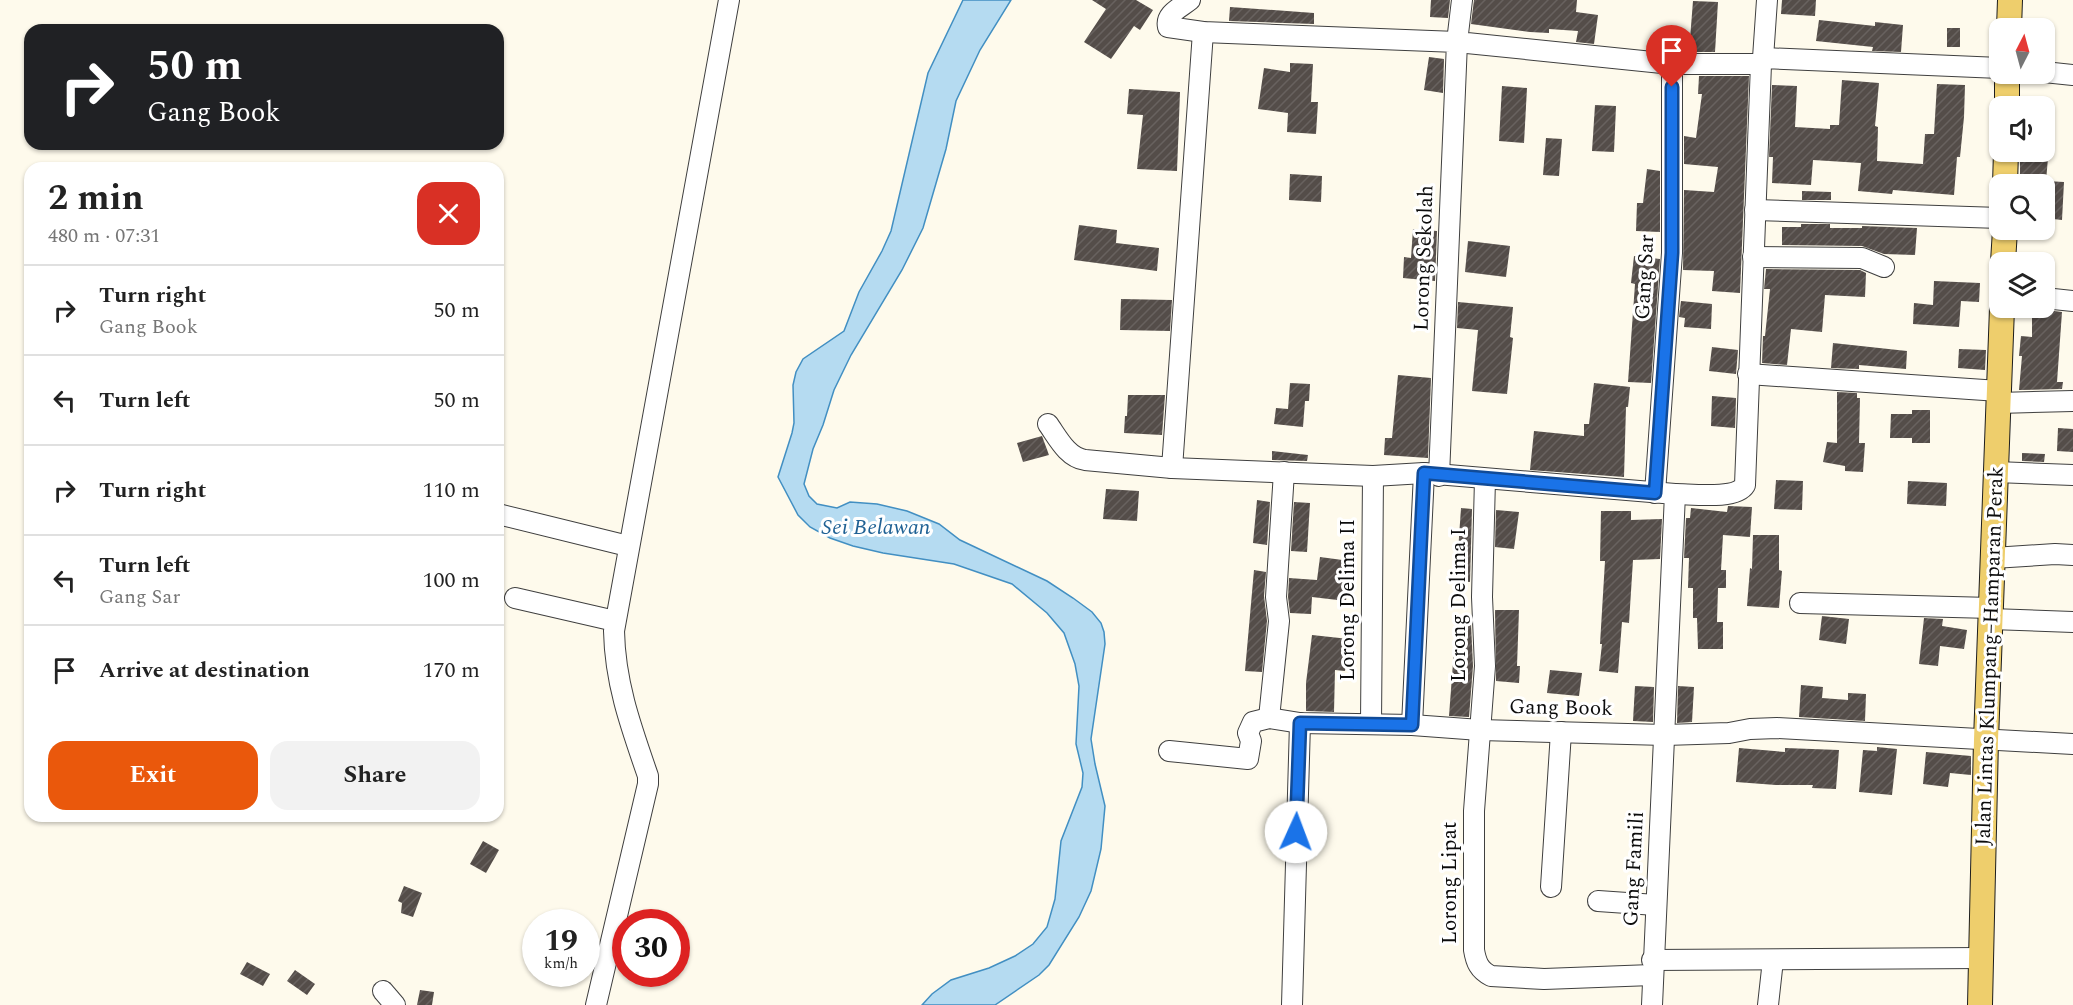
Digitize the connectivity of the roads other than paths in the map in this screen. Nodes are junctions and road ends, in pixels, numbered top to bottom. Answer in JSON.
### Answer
{"nodes":[{"id":1,"x":729,"y":0,"type":"edge"},
{"id":2,"x":1190,"y":0,"type":"edge"},
{"id":3,"x":1462,"y":0,"type":"edge"},
{"id":4,"x":1767,"y":0,"type":"edge"},
{"id":5,"x":2010,"y":0,"type":"edge"},
{"id":6,"x":2009,"y":18,"type":"edge"},
{"id":7,"x":1203,"y":32,"type":"junction"},
{"id":8,"x":1457,"y":42,"type":"junction"},
{"id":9,"x":1762,"y":61,"type":"junction"},
{"id":10,"x":1672,"y":64,"type":"junction"},
{"id":11,"x":1989,"y":68,"type":"edge"},
{"id":12,"x":2055,"y":73,"type":"edge"},
{"id":13,"x":2073,"y":75,"type":"edge"},
{"id":14,"x":1755,"y":210,"type":"junction"},
{"id":15,"x":1989,"y":218,"type":"edge"},
{"id":16,"x":1753,"y":257,"type":"junction"},
{"id":17,"x":1884,"y":267,"type":"dead end"},
{"id":18,"x":2055,"y":299,"type":"edge"},
{"id":19,"x":2073,"y":301,"type":"edge"},
{"id":20,"x":2002,"y":318,"type":"edge"},
{"id":21,"x":1748,"y":374,"type":"junction"},
{"id":22,"x":1999,"y":397,"type":"junction"},
{"id":23,"x":2073,"y":401,"type":"edge"},
{"id":24,"x":1048,"y":424,"type":"dead end"},
{"id":25,"x":1172,"y":468,"type":"junction"},
{"id":26,"x":1284,"y":472,"type":"junction"},
{"id":27,"x":1996,"y":472,"type":"junction"},
{"id":28,"x":1432,"y":474,"type":"junction"},
{"id":29,"x":2073,"y":475,"type":"edge"},
{"id":30,"x":1373,"y":476,"type":"junction"},
{"id":31,"x":1485,"y":479,"type":"junction"},
{"id":32,"x":1655,"y":493,"type":"junction"},
{"id":33,"x":1675,"y":494,"type":"junction"},
{"id":34,"x":504,"y":515,"type":"edge"},
{"id":35,"x":628,"y":546,"type":"junction"},
{"id":36,"x":2073,"y":555,"type":"edge"},
{"id":37,"x":1993,"y":558,"type":"junction"},
{"id":38,"x":515,"y":598,"type":"dead end"},
{"id":39,"x":1800,"y":603,"type":"dead end"},
{"id":40,"x":1991,"y":614,"type":"junction"},
{"id":41,"x":615,"y":621,"type":"junction"},
{"id":42,"x":2073,"y":622,"type":"edge"},
{"id":43,"x":1269,"y":718,"type":"junction"},
{"id":44,"x":1300,"y":723,"type":"junction"},
{"id":45,"x":1371,"y":724,"type":"junction"},
{"id":46,"x":1412,"y":725,"type":"junction"},
{"id":47,"x":1480,"y":730,"type":"junction"},
{"id":48,"x":1561,"y":732,"type":"junction"},
{"id":49,"x":1665,"y":735,"type":"junction"},
{"id":50,"x":1986,"y":740,"type":"junction"},
{"id":51,"x":2073,"y":744,"type":"edge"},
{"id":52,"x":1169,"y":751,"type":"dead end"},
{"id":53,"x":1551,"y":887,"type":"dead end"},
{"id":54,"x":1598,"y":901,"type":"dead end"},
{"id":55,"x":1656,"y":905,"type":"junction"},
{"id":56,"x":1980,"y":958,"type":"junction"},
{"id":57,"x":1773,"y":960,"type":"junction"},
{"id":58,"x":1652,"y":968,"type":"junction"},
{"id":59,"x":597,"y":1005,"type":"edge"},
{"id":60,"x":1292,"y":1005,"type":"edge"},
{"id":61,"x":1652,"y":1005,"type":"edge"},
{"id":62,"x":1768,"y":1005,"type":"edge"},
{"id":63,"x":1980,"y":1005,"type":"edge"}],
"edges":[{"from":1,"to":35,"type":"street"},
{"from":2,"to":7,"type":"street"},
{"from":3,"to":8,"type":"street","name":"Lorong Sekolah"},
{"from":4,"to":9,"type":"street"},
{"from":5,"to":6,"type":"main road"},
{"from":7,"to":8,"type":"street"},
{"from":7,"to":25,"type":"street"},
{"from":8,"to":10,"type":"street"},
{"from":8,"to":28,"type":"street","name":"Lorong Sekolah"},
{"from":9,"to":10,"type":"street"},
{"from":9,"to":11,"type":"street"},
{"from":9,"to":14,"type":"street"},
{"from":10,"to":32,"type":"street","name":"Gang Sar"},
{"from":12,"to":13,"type":"street"},
{"from":14,"to":15,"type":"street"},
{"from":14,"to":16,"type":"street"},
{"from":16,"to":17,"type":"street"},
{"from":16,"to":21,"type":"street"},
{"from":18,"to":19,"type":"street"},
{"from":20,"to":22,"type":"main road","name":"Jalan Lintas Klumpang–Hamparan Perak"},
{"from":21,"to":22,"type":"street"},
{"from":21,"to":33,"type":"street"},
{"from":22,"to":23,"type":"street"},
{"from":22,"to":27,"type":"main road","name":"Jalan Lintas Klumpang–Hamparan Perak"},
{"from":24,"to":25,"type":"street"},
{"from":25,"to":26,"type":"street"},
{"from":26,"to":30,"type":"street"},
{"from":26,"to":43,"type":"street"},
{"from":27,"to":29,"type":"street"},
{"from":27,"to":37,"type":"main road","name":"Jalan Lintas Klumpang–Hamparan Perak"},
{"from":28,"to":30,"type":"street"},
{"from":28,"to":31,"type":"street"},
{"from":28,"to":46,"type":"street","name":"Lorong Sekolah"},
{"from":30,"to":45,"type":"street","name":"Lorong Delima II"},
{"from":31,"to":32,"type":"street"},
{"from":31,"to":47,"type":"street","name":"Lorong Delima I"},
{"from":32,"to":33,"type":"street"},
{"from":33,"to":49,"type":"street","name":"Gang Famili"},
{"from":34,"to":35,"type":"street"},
{"from":35,"to":41,"type":"street"},
{"from":36,"to":37,"type":"street"},
{"from":37,"to":40,"type":"main road","name":"Jalan Lintas Klumpang–Hamparan Perak"},
{"from":38,"to":41,"type":"street"},
{"from":39,"to":40,"type":"street"},
{"from":40,"to":42,"type":"street"},
{"from":40,"to":50,"type":"main road","name":"Jalan Lintas Klumpang–Hamparan Perak"},
{"from":41,"to":59,"type":"street"},
{"from":43,"to":44,"type":"street","name":"Gang Book"},
{"from":43,"to":52,"type":"street"},
{"from":44,"to":45,"type":"street","name":"Gang Book"},
{"from":44,"to":60,"type":"street"},
{"from":45,"to":46,"type":"street","name":"Gang Book"},
{"from":46,"to":47,"type":"street","name":"Gang Book"},
{"from":47,"to":48,"type":"street","name":"Gang Book"},
{"from":47,"to":58,"type":"street","name":"Lorong Lipat"},
{"from":48,"to":49,"type":"street","name":"Gang Book"},
{"from":48,"to":53,"type":"street"},
{"from":49,"to":50,"type":"street","name":"Gang Book"},
{"from":49,"to":55,"type":"street","name":"Gang Famili"},
{"from":50,"to":51,"type":"street","name":"Gang Book"},
{"from":50,"to":56,"type":"main road","name":"Jalan Lintas Klumpang–Hamparan Perak"},
{"from":54,"to":55,"type":"street"},
{"from":55,"to":58,"type":"street","name":"Gang Famili"},
{"from":56,"to":57,"type":"street","name":"Lorong Lipat"},
{"from":56,"to":63,"type":"main road","name":"Jalan Lintas Klumpang–Hamparan Perak"},
{"from":57,"to":58,"type":"street","name":"Lorong Lipat"},
{"from":57,"to":62,"type":"street"},
{"from":58,"to":61,"type":"street","name":"Gang Famili"}]}
